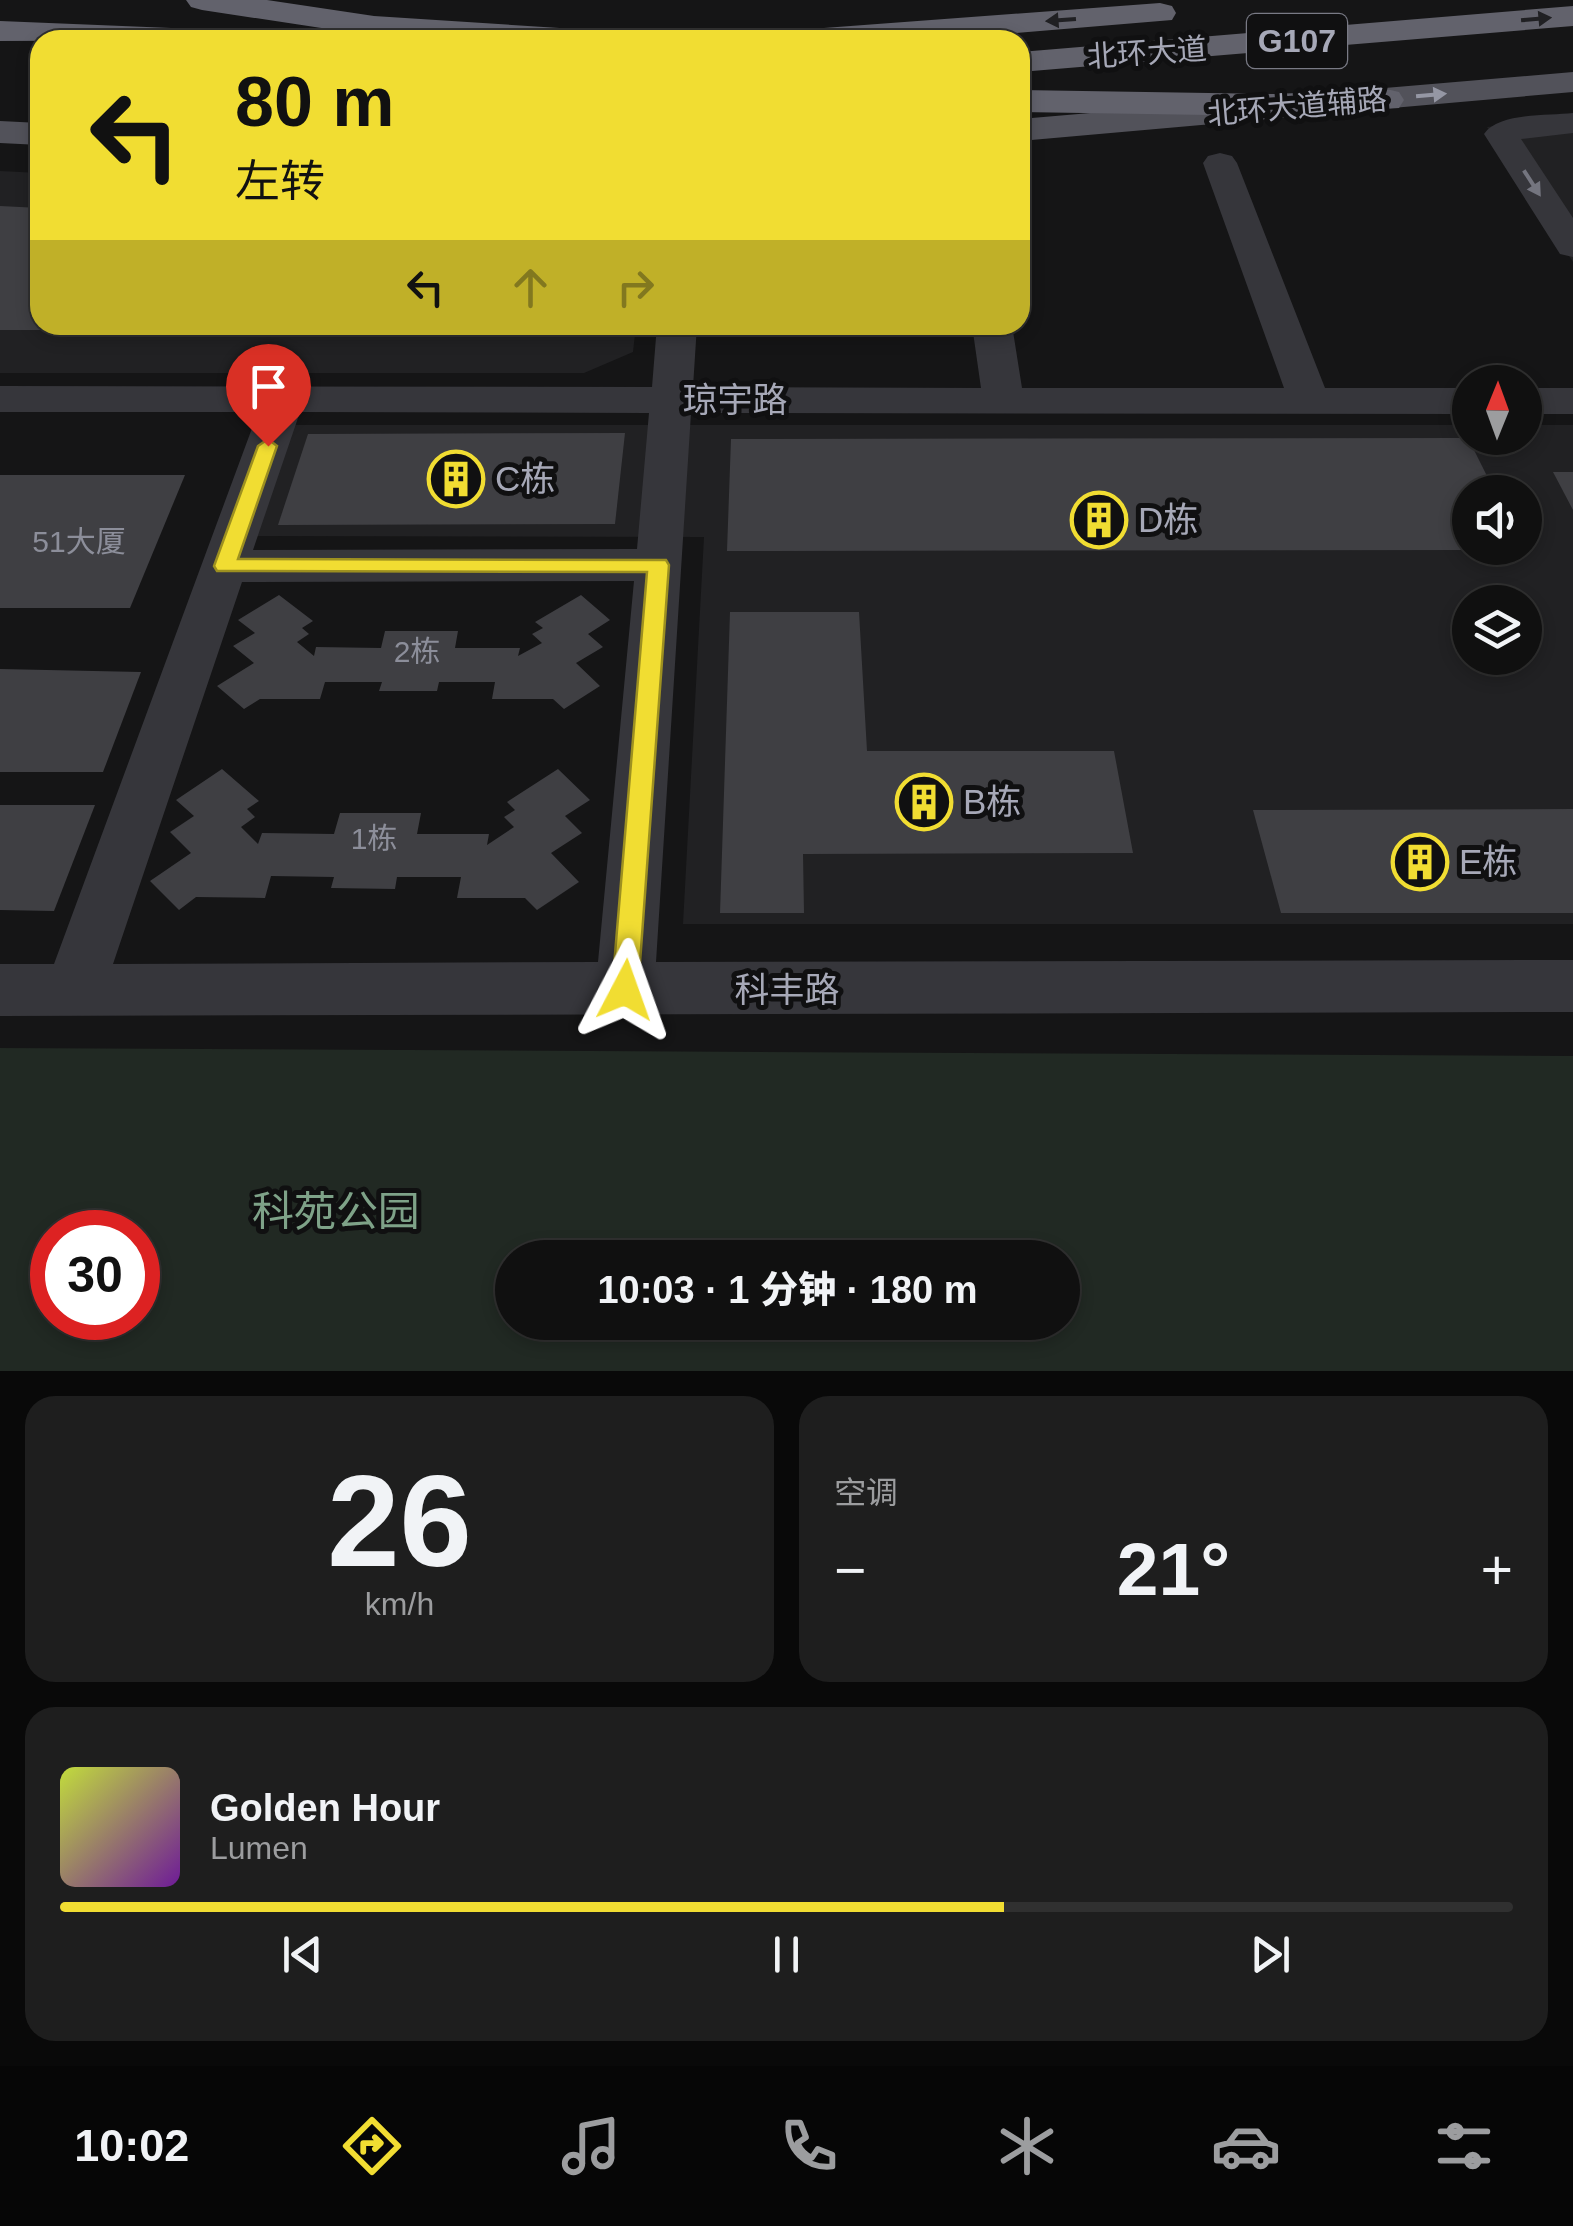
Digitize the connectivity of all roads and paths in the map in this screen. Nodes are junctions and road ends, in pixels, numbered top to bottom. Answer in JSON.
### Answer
{"nodes":[{"id":1,"x":202,"y":0,"type":"edge"},
{"id":2,"x":1185,"y":12,"type":"dead end"},
{"id":3,"x":1573,"y":16,"type":"edge"},
{"id":4,"x":436,"y":30,"type":"edge"},
{"id":5,"x":936,"y":30,"type":"edge"},
{"id":6,"x":0,"y":31,"type":"edge"},
{"id":7,"x":30,"y":32,"type":"edge"},
{"id":8,"x":1030,"y":61,"type":"edge"},
{"id":9,"x":1573,"y":82,"type":"edge"},
{"id":10,"x":1030,"y":100,"type":"edge"},
{"id":11,"x":1386,"y":100,"type":"junction"},
{"id":12,"x":1573,"y":123,"type":"edge"},
{"id":13,"x":1030,"y":129,"type":"edge"},
{"id":14,"x":0,"y":132,"type":"edge"},
{"id":15,"x":30,"y":134,"type":"edge"},
{"id":16,"x":1220,"y":163,"type":"dead end"},
{"id":17,"x":1573,"y":246,"type":"edge"},
{"id":18,"x":676,"y":335,"type":"edge"},
{"id":19,"x":994,"y":335,"type":"edge"},
{"id":20,"x":0,"y":399,"type":"edge"},
{"id":21,"x":284,"y":399,"type":"junction"},
{"id":22,"x":671,"y":400,"type":"junction"},
{"id":23,"x":1004,"y":400,"type":"junction"},
{"id":24,"x":1309,"y":400,"type":"junction"},
{"id":25,"x":1452,"y":401,"type":"edge"},
{"id":26,"x":1542,"y":401,"type":"edge"},
{"id":27,"x":1573,"y":401,"type":"edge"},
{"id":28,"x":658,"y":565,"type":"junction"},
{"id":29,"x":224,"y":566,"type":"junction"},
{"id":30,"x":1573,"y":986,"type":"edge"},
{"id":31,"x":0,"y":990,"type":"edge"},
{"id":32,"x":74,"y":990,"type":"junction"},
{"id":33,"x":625,"y":990,"type":"junction"}],
"edges":[{"from":1,"to":4,"type":"highway"},
{"from":2,"to":5,"type":"highway","name":"北环大道","one_way":true},
{"from":8,"to":3,"type":"highway","name":"北环大道","number":"G107","one_way":true},
{"from":6,"to":7,"type":"highway"},
{"from":11,"to":9,"type":"main road","name":"北环大道辅路","one_way":true},
{"from":10,"to":11,"type":"highway"},
{"from":11,"to":13,"type":"main road","name":"北环大道辅路"},
{"from":12,"to":17,"type":"street","one_way":true},
{"from":14,"to":15,"type":"main road"},
{"from":16,"to":24,"type":"street"},
{"from":18,"to":22,"type":"street"},
{"from":19,"to":23,"type":"street"},
{"from":20,"to":21,"type":"street","name":"琼宇路"},
{"from":21,"to":22,"type":"street","name":"琼宇路"},
{"from":21,"to":29,"type":"street"},
{"from":22,"to":23,"type":"street","name":"琼宇路"},
{"from":22,"to":28,"type":"street"},
{"from":23,"to":24,"type":"street","name":"琼宇路"},
{"from":24,"to":25,"type":"street","name":"琼宇路"},
{"from":26,"to":27,"type":"street"},
{"from":28,"to":29,"type":"street"},
{"from":28,"to":33,"type":"street"},
{"from":29,"to":32,"type":"street"},
{"from":30,"to":33,"type":"street","name":"科丰路"},
{"from":31,"to":32,"type":"street","name":"科丰路"},
{"from":32,"to":33,"type":"street","name":"科丰路"}]}
